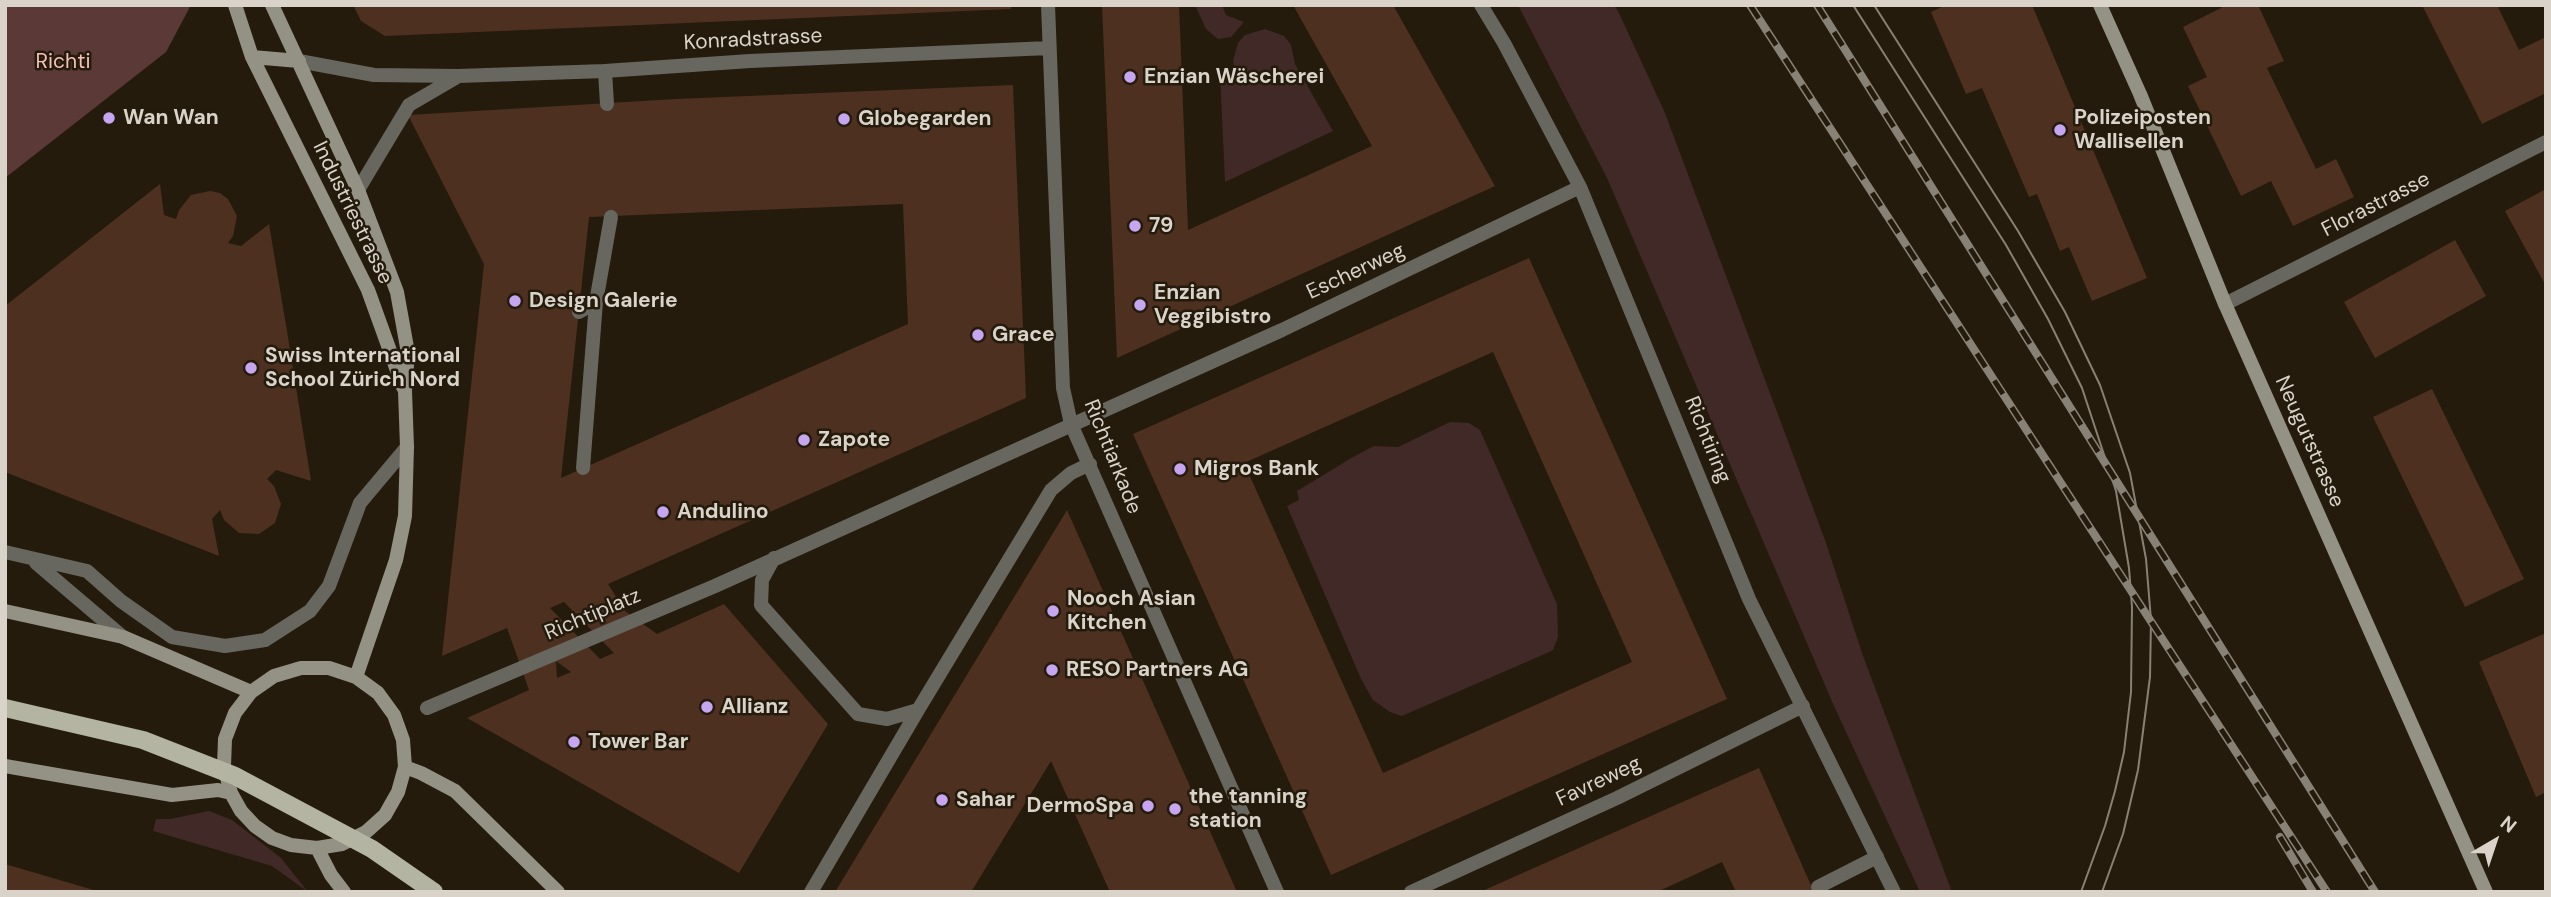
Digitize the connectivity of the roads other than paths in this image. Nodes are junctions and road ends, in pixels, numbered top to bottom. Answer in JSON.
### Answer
{"nodes":[{"id":1,"x":234,"y":5,"type":"edge"},
{"id":2,"x":272,"y":5,"type":"edge"},
{"id":3,"x":1048,"y":5,"type":"edge"},
{"id":4,"x":1481,"y":5,"type":"edge"},
{"id":5,"x":2100,"y":5,"type":"edge"},
{"id":6,"x":1049,"y":48,"type":"junction"},
{"id":7,"x":252,"y":57,"type":"junction"},
{"id":8,"x":299,"y":61,"type":"junction"},
{"id":9,"x":605,"y":71,"type":"junction"},
{"id":10,"x":458,"y":76,"type":"junction"},
{"id":11,"x":607,"y":104,"type":"dead end"},
{"id":12,"x":2546,"y":142,"type":"edge"},
{"id":13,"x":1580,"y":187,"type":"junction"},
{"id":14,"x":358,"y":190,"type":"junction"},
{"id":15,"x":611,"y":217,"type":"dead end"},
{"id":16,"x":596,"y":302,"type":"junction"},
{"id":17,"x":2225,"y":304,"type":"junction"},
{"id":18,"x":579,"y":312,"type":"dead end"},
{"id":19,"x":405,"y":391,"type":"junction"},
{"id":20,"x":1071,"y":424,"type":"junction"},
{"id":21,"x":407,"y":447,"type":"junction"},
{"id":22,"x":1090,"y":464,"type":"junction"},
{"id":23,"x":583,"y":468,"type":"dead end"},
{"id":24,"x":5,"y":552,"type":"edge"},
{"id":25,"x":774,"y":558,"type":"junction"},
{"id":26,"x":32,"y":560,"type":"junction"},
{"id":27,"x":5,"y":611,"type":"edge"},
{"id":28,"x":123,"y":637,"type":"junction"},
{"id":29,"x":356,"y":677,"type":"junction"},
{"id":30,"x":251,"y":692,"type":"junction"},
{"id":31,"x":1803,"y":706,"type":"junction"},
{"id":32,"x":5,"y":708,"type":"edge"},
{"id":33,"x":426,"y":708,"type":"dead end"},
{"id":34,"x":918,"y":710,"type":"junction"},
{"id":35,"x":5,"y":766,"type":"edge"},
{"id":36,"x":405,"y":767,"type":"junction"},
{"id":37,"x":231,"y":793,"type":"junction"},
{"id":38,"x":317,"y":848,"type":"junction"},
{"id":39,"x":1877,"y":857,"type":"junction"},
{"id":40,"x":1818,"y":887,"type":"dead end"},
{"id":41,"x":344,"y":892,"type":"edge"},
{"id":42,"x":434,"y":892,"type":"edge"},
{"id":43,"x":558,"y":892,"type":"edge"},
{"id":44,"x":811,"y":892,"type":"edge"},
{"id":45,"x":1277,"y":892,"type":"edge"},
{"id":46,"x":1411,"y":892,"type":"edge"},
{"id":47,"x":1894,"y":892,"type":"edge"},
{"id":48,"x":2486,"y":892,"type":"edge"}],
"edges":[{"from":1,"to":7,"type":"street","name":"Industriestrasse"},
{"from":2,"to":8,"type":"street","name":"Industriestrasse"},
{"from":3,"to":6,"type":"street","name":"Richtiarkade"},
{"from":4,"to":13,"type":"street","name":"Richtiring"},
{"from":5,"to":17,"type":"street","name":"Neugutstrasse"},
{"from":6,"to":9,"type":"street","name":"Konradstrasse"},
{"from":6,"to":20,"type":"street","name":"Richtiarkade"},
{"from":7,"to":8,"type":"street"},
{"from":7,"to":19,"type":"street","name":"Industriestrasse"},
{"from":8,"to":10,"type":"street","name":"Konradstrasse"},
{"from":8,"to":14,"type":"street","name":"Industriestrasse"},
{"from":9,"to":10,"type":"street","name":"Konradstrasse"},
{"from":9,"to":11,"type":"street"},
{"from":10,"to":14,"type":"street","name":"Konradstrasse"},
{"from":12,"to":17,"type":"street","name":"Florastrasse"},
{"from":13,"to":20,"type":"street","name":"Escherweg"},
{"from":13,"to":31,"type":"street","name":"Richtiring"},
{"from":14,"to":19,"type":"street","name":"Industriestrasse"},
{"from":15,"to":16,"type":"street"},
{"from":16,"to":18,"type":"street"},
{"from":16,"to":23,"type":"street"},
{"from":17,"to":48,"type":"street","name":"Neugutstrasse"},
{"from":19,"to":21,"type":"street","name":"Industriestrasse"},
{"from":20,"to":22,"type":"street","name":"Richtiarkade"},
{"from":20,"to":25,"type":"street","name":"Richtiplatz"},
{"from":21,"to":26,"type":"street"},
{"from":21,"to":29,"type":"street","name":"Industriestrasse"},
{"from":22,"to":34,"type":"street"},
{"from":22,"to":45,"type":"street","name":"Richtiarkade"},
{"from":24,"to":26,"type":"street"},
{"from":25,"to":33,"type":"street","name":"Richtiplatz"},
{"from":25,"to":34,"type":"street"},
{"from":26,"to":28,"type":"street"},
{"from":27,"to":28,"type":"street"},
{"from":28,"to":30,"type":"street"},
{"from":29,"to":30,"type":"street"},
{"from":29,"to":36,"type":"street"},
{"from":30,"to":37,"type":"street"},
{"from":31,"to":39,"type":"street","name":"Richtiring"},
{"from":31,"to":46,"type":"street","name":"Favreweg"},
{"from":32,"to":42,"type":"main road","bridge":true},
{"from":34,"to":44,"type":"street"},
{"from":35,"to":37,"type":"street"},
{"from":36,"to":38,"type":"street"},
{"from":36,"to":43,"type":"street"},
{"from":37,"to":38,"type":"street"},
{"from":38,"to":41,"type":"street"},
{"from":39,"to":40,"type":"street"},
{"from":39,"to":47,"type":"street","name":"Richtiring"}]}
